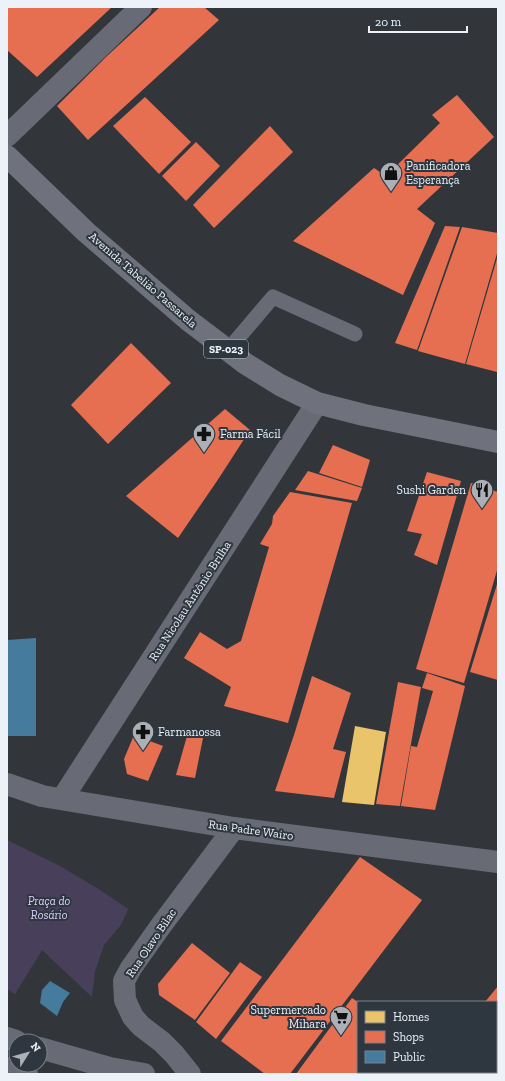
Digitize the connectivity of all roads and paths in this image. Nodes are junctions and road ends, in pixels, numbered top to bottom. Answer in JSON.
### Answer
{"nodes":[{"id":1,"x":141,"y":7,"type":"edge"},
{"id":2,"x":7,"y":136,"type":"edge"},
{"id":3,"x":7,"y":156,"type":"edge"},
{"id":4,"x":355,"y":334,"type":"dead end"},
{"id":5,"x":228,"y":350,"type":"junction"},
{"id":6,"x":317,"y":403,"type":"junction"},
{"id":7,"x":498,"y":442,"type":"edge"},
{"id":8,"x":7,"y":784,"type":"edge"},
{"id":9,"x":62,"y":799,"type":"junction"},
{"id":10,"x":234,"y":828,"type":"junction"},
{"id":11,"x":498,"y":862,"type":"edge"},
{"id":12,"x":48,"y":1050,"type":"edge"},
{"id":13,"x":190,"y":1073,"type":"edge"},
{"id":14,"x":144,"y":1074,"type":"edge"},
{"id":15,"x":167,"y":1074,"type":"edge"}],
"edges":[{"from":1,"to":2,"type":"street"},
{"from":3,"to":5,"type":"main road","name":"Avenida Tabelião Passarela","number":"SP-023"},
{"from":4,"to":5,"type":"lane"},
{"from":5,"to":6,"type":"main road","name":"Avenida Tabelião Passarela","number":"SP-023"},
{"from":6,"to":7,"type":"main road","name":"Avenida Tabelião Passarela","number":"SP-023"},
{"from":6,"to":9,"type":"street","name":"Rua Nicolau Antônio Brilha"},
{"from":8,"to":9,"type":"street","name":"Rua Padre Wairo"},
{"from":9,"to":10,"type":"street","name":"Rua Padre Wairo"},
{"from":10,"to":11,"type":"street","name":"Rua Padre Wairo"},
{"from":10,"to":13,"type":"street","name":"Rua Olavo Bilac"},
{"from":12,"to":14,"type":"street"},
{"from":13,"to":15,"type":"street"}]}
